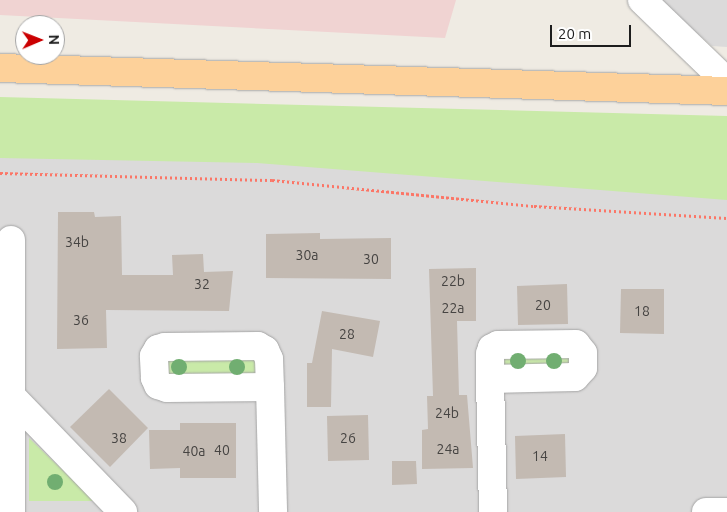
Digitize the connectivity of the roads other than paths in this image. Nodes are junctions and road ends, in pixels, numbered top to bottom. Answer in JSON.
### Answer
{"nodes":[{"id":1,"x":642,"y":0,"type":"edge"},
{"id":2,"x":0,"y":68,"type":"edge"},
{"id":3,"x":727,"y":82,"type":"edge"},
{"id":4,"x":727,"y":91,"type":"edge"},
{"id":5,"x":11,"y":240,"type":"dead end"},
{"id":6,"x":490,"y":379,"type":"dead end"},
{"id":7,"x":270,"y":387,"type":"dead end"},
{"id":8,"x":6,"y":403,"type":"edge"},
{"id":9,"x":11,"y":512,"type":"edge"},
{"id":10,"x":123,"y":512,"type":"edge"},
{"id":11,"x":273,"y":512,"type":"edge"},
{"id":12,"x":493,"y":512,"type":"edge"},
{"id":13,"x":706,"y":512,"type":"edge"},
{"id":14,"x":727,"y":512,"type":"edge"}],
"edges":[{"from":1,"to":3,"type":"street"},
{"from":2,"to":4,"type":"main road"},
{"from":5,"to":8,"type":"street"},
{"from":6,"to":12,"type":"street"},
{"from":7,"to":11,"type":"street"},
{"from":8,"to":9,"type":"street"},
{"from":8,"to":10,"type":"street"},
{"from":13,"to":14,"type":"street"}]}
